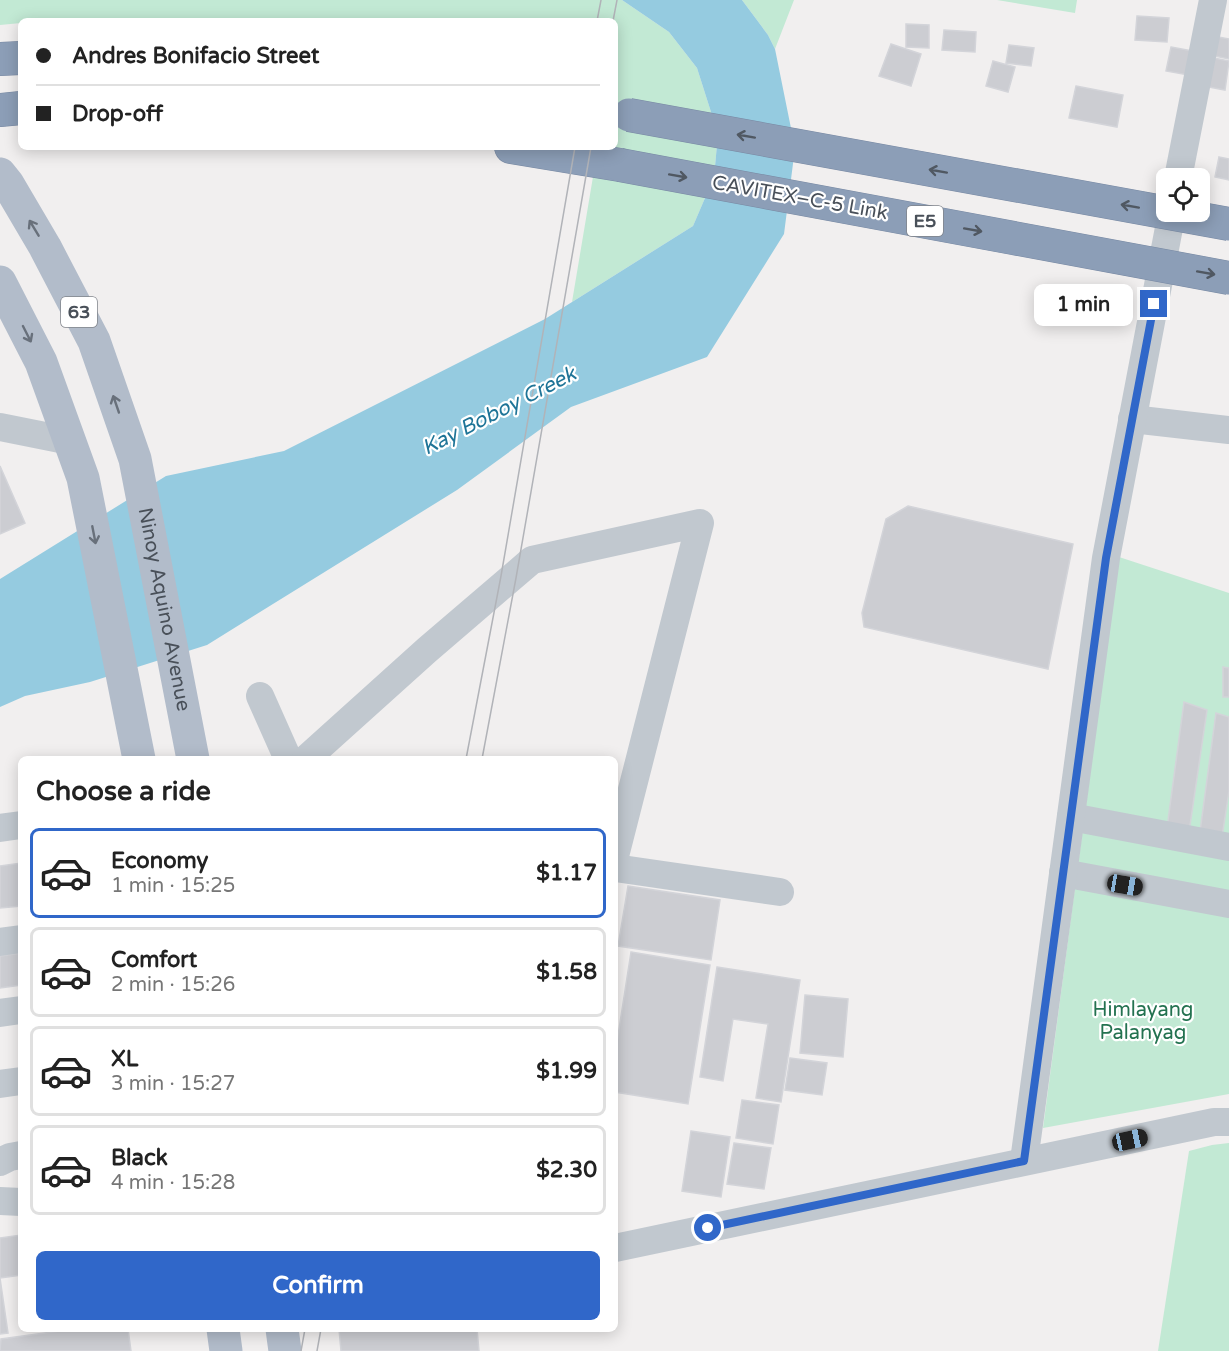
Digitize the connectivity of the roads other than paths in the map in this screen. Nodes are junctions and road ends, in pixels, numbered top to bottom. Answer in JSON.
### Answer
{"nodes":[{"id":1,"x":1213,"y":0,"type":"edge"},
{"id":2,"x":18,"y":58,"type":"edge"},
{"id":3,"x":0,"y":60,"type":"edge"},
{"id":4,"x":18,"y":108,"type":"edge"},
{"id":5,"x":0,"y":110,"type":"edge"},
{"id":6,"x":618,"y":114,"type":"edge"},
{"id":7,"x":529,"y":150,"type":"edge"},
{"id":8,"x":1180,"y":168,"type":"edge"},
{"id":9,"x":3,"y":183,"type":"edge"},
{"id":10,"x":1170,"y":222,"type":"edge"},
{"id":11,"x":1229,"y":224,"type":"edge"},
{"id":12,"x":1229,"y":278,"type":"edge"},
{"id":13,"x":0,"y":282,"type":"edge"},
{"id":14,"x":1132,"y":419,"type":"junction"},
{"id":15,"x":0,"y":427,"type":"edge"},
{"id":16,"x":1229,"y":430,"type":"edge"},
{"id":17,"x":70,"y":441,"type":"junction"},
{"id":18,"x":260,"y":696,"type":"dead end"},
{"id":19,"x":138,"y":756,"type":"edge"},
{"id":20,"x":192,"y":756,"type":"edge"},
{"id":21,"x":287,"y":756,"type":"edge"},
{"id":22,"x":309,"y":756,"type":"edge"},
{"id":23,"x":1071,"y":817,"type":"junction"},
{"id":24,"x":18,"y":825,"type":"edge"},
{"id":25,"x":0,"y":828,"type":"edge"},
{"id":26,"x":618,"y":844,"type":"edge"},
{"id":27,"x":1229,"y":847,"type":"edge"},
{"id":28,"x":618,"y":868,"type":"edge"},
{"id":29,"x":1063,"y":873,"type":"junction"},
{"id":30,"x":780,"y":892,"type":"dead end"},
{"id":31,"x":1229,"y":904,"type":"edge"},
{"id":32,"x":18,"y":939,"type":"edge"},
{"id":33,"x":0,"y":942,"type":"edge"},
{"id":34,"x":18,"y":1011,"type":"edge"},
{"id":35,"x":0,"y":1014,"type":"edge"},
{"id":36,"x":18,"y":1082,"type":"edge"},
{"id":37,"x":0,"y":1084,"type":"edge"},
{"id":38,"x":1229,"y":1122,"type":"edge"},
{"id":39,"x":18,"y":1156,"type":"edge"},
{"id":40,"x":1024,"y":1161,"type":"junction"},
{"id":41,"x":0,"y":1162,"type":"edge"},
{"id":42,"x":0,"y":1201,"type":"edge"},
{"id":43,"x":18,"y":1202,"type":"edge"},
{"id":44,"x":618,"y":1247,"type":"edge"},
{"id":45,"x":224,"y":1332,"type":"edge"},
{"id":46,"x":282,"y":1332,"type":"edge"},
{"id":47,"x":226,"y":1351,"type":"edge"},
{"id":48,"x":285,"y":1351,"type":"edge"}],
"edges":[{"from":1,"to":8,"type":"street"},
{"from":2,"to":3,"type":"highway"},
{"from":4,"to":5,"type":"highway"},
{"from":11,"to":6,"type":"highway","one_way":true,"bridge":true},
{"from":7,"to":12,"type":"highway","name":"CAVITEX–C-5 Link","number":"E5","one_way":true,"bridge":true},
{"from":20,"to":9,"type":"main road","name":"Ninoy Aquino Avenue","number":"63","one_way":true},
{"from":10,"to":14,"type":"street"},
{"from":13,"to":17,"type":"main road","one_way":true},
{"from":14,"to":16,"type":"street"},
{"from":14,"to":23,"type":"street"},
{"from":15,"to":17,"type":"street"},
{"from":17,"to":19,"type":"main road","one_way":true},
{"from":18,"to":21,"type":"street"},
{"from":22,"to":26,"type":"street"},
{"from":23,"to":27,"type":"street"},
{"from":23,"to":29,"type":"street"},
{"from":24,"to":25,"type":"street"},
{"from":28,"to":30,"type":"street"},
{"from":29,"to":31,"type":"street"},
{"from":29,"to":40,"type":"street"},
{"from":32,"to":33,"type":"street"},
{"from":34,"to":35,"type":"street"},
{"from":36,"to":37,"type":"street"},
{"from":38,"to":40,"type":"street"},
{"from":39,"to":41,"type":"street"},
{"from":40,"to":44,"type":"street"},
{"from":42,"to":43,"type":"street"},
{"from":45,"to":47,"type":"main road"},
{"from":46,"to":48,"type":"main road"}]}
